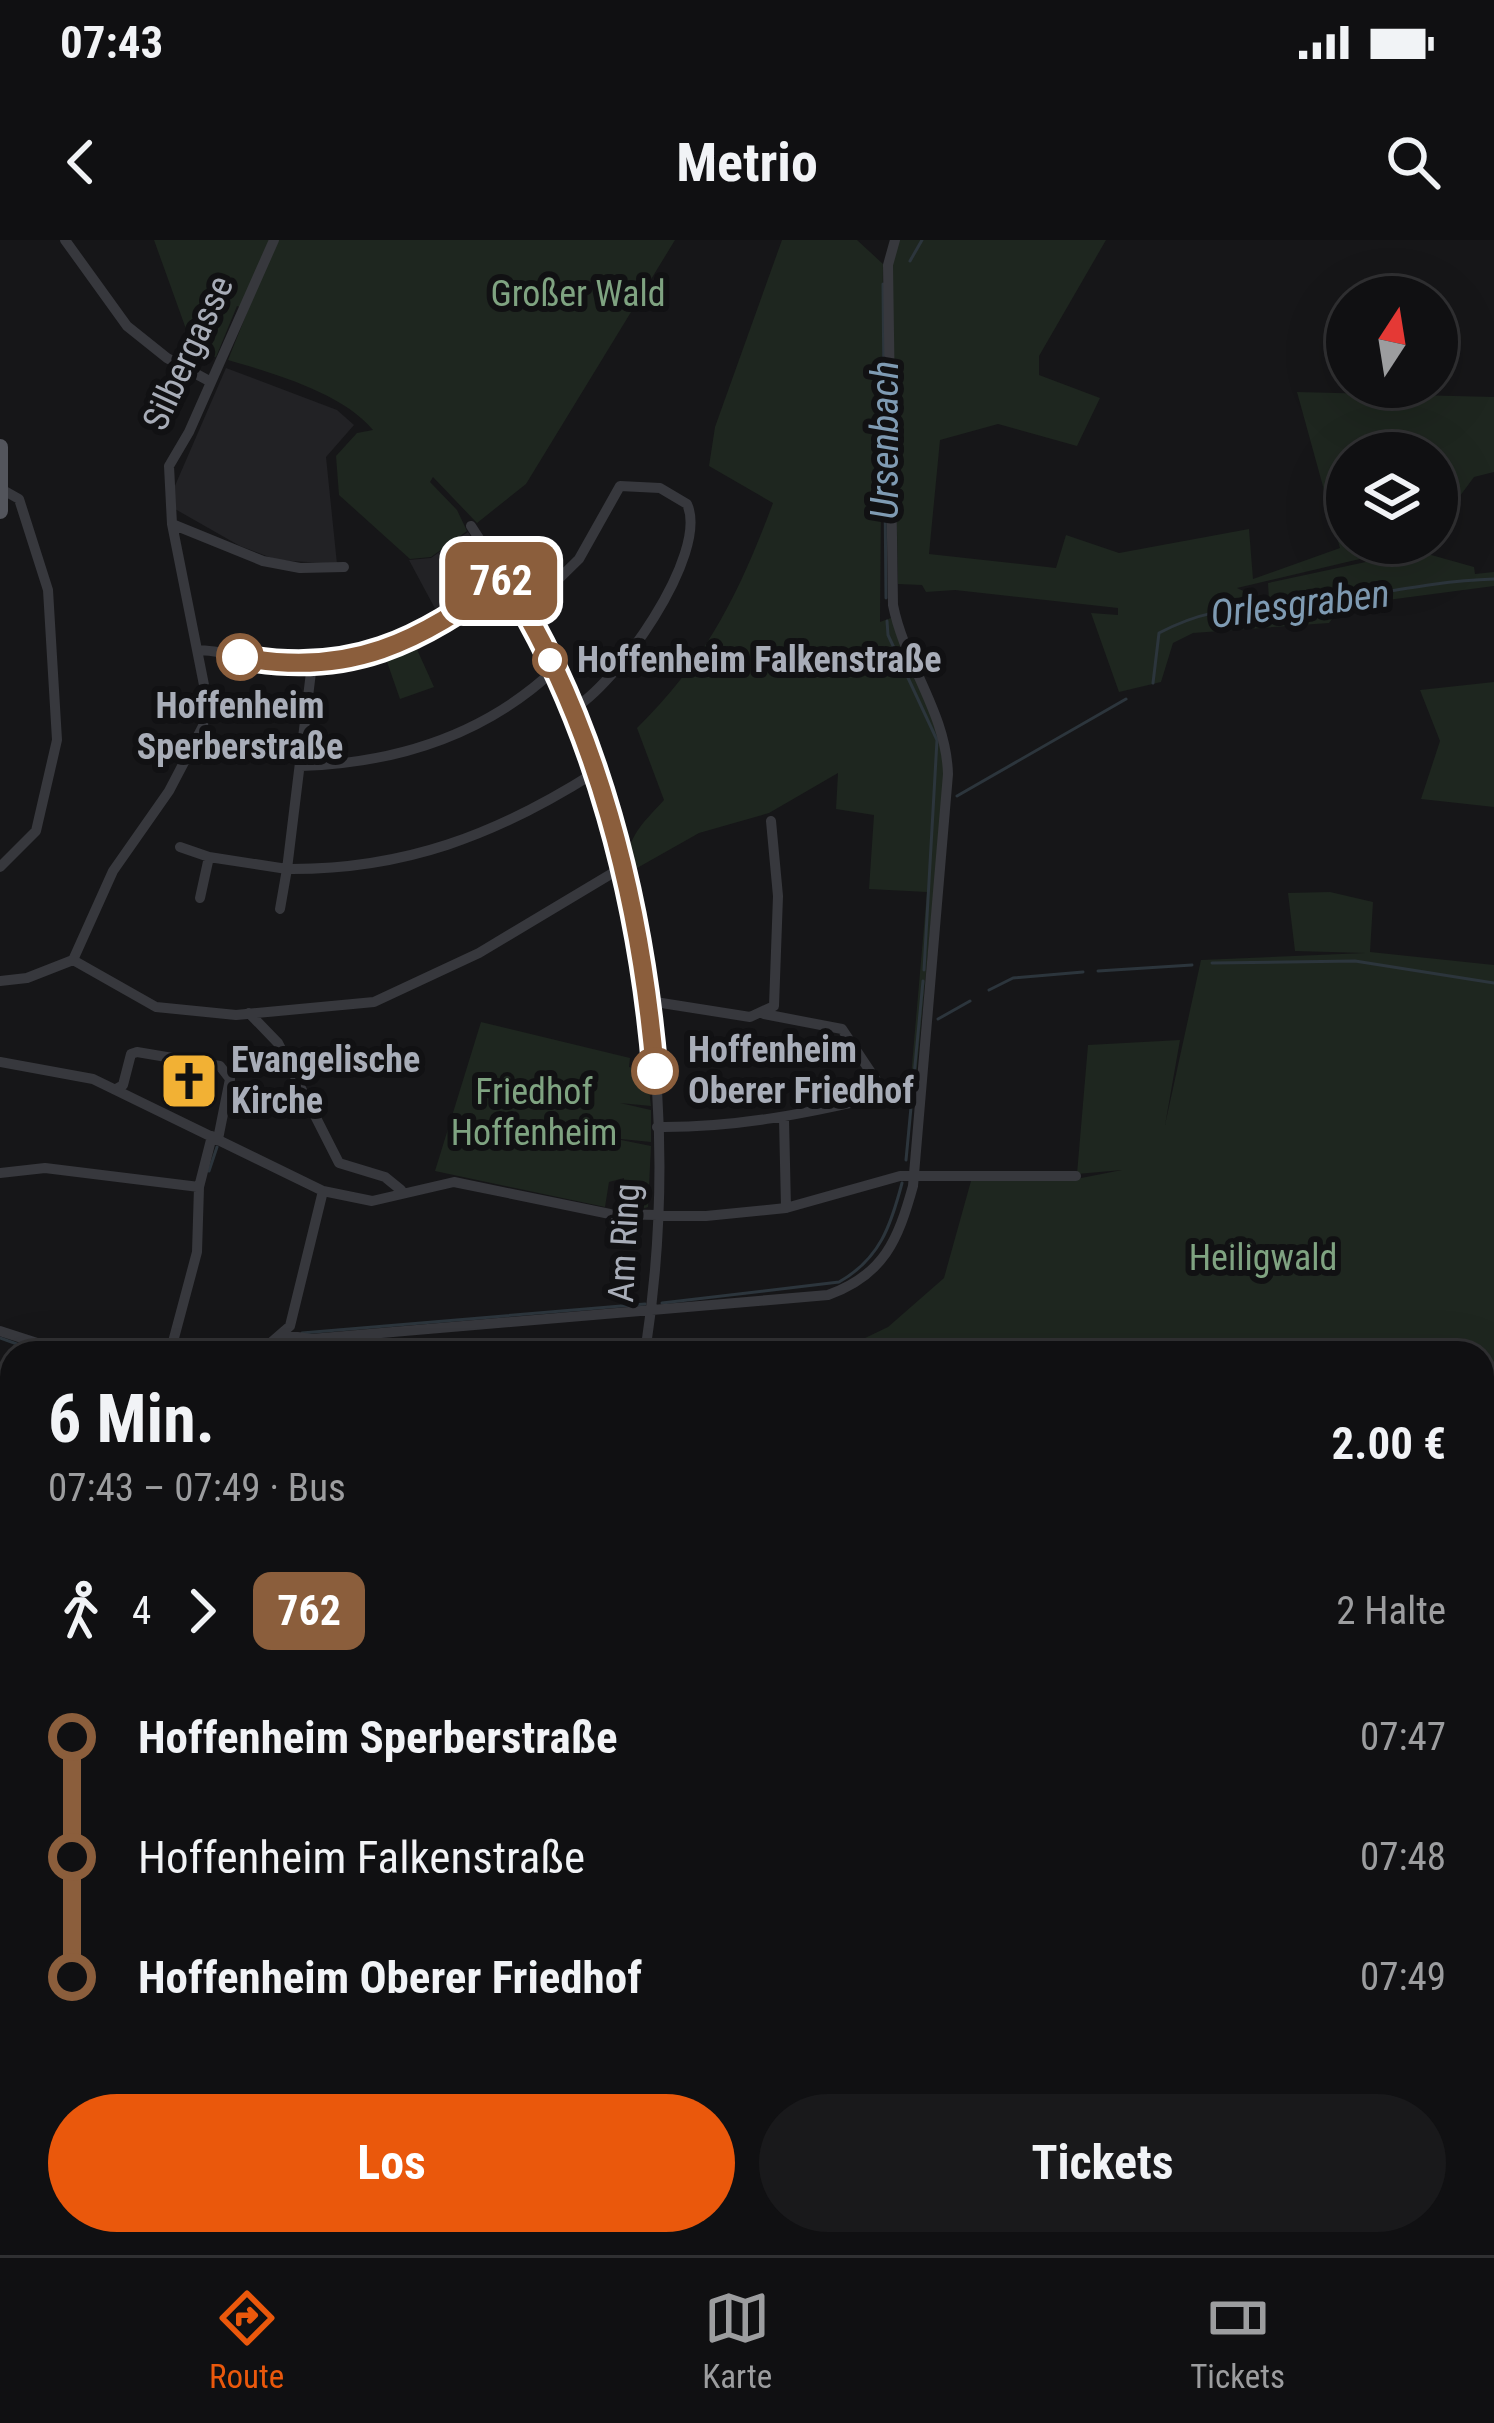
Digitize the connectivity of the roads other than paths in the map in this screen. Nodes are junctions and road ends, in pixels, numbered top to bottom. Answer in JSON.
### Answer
{"nodes":[{"id":1,"x":65,"y":240,"type":"edge"},
{"id":2,"x":274,"y":240,"type":"edge"},
{"id":3,"x":895,"y":240,"type":"edge"},
{"id":4,"x":211,"y":382,"type":"junction"},
{"id":5,"x":0,"y":447,"type":"edge"},
{"id":6,"x":3,"y":490,"type":"edge"},
{"id":7,"x":0,"y":511,"type":"edge"},
{"id":8,"x":172,"y":524,"type":"junction"},
{"id":9,"x":471,"y":526,"type":"dead end"},
{"id":10,"x":344,"y":567,"type":"dead end"},
{"id":11,"x":505,"y":578,"type":"junction"},
{"id":12,"x":526,"y":611,"type":"junction"},
{"id":13,"x":197,"y":650,"type":"junction"},
{"id":14,"x":312,"y":664,"type":"junction"},
{"id":15,"x":554,"y":670,"type":"junction"},
{"id":16,"x":572,"y":710,"type":"junction"},
{"id":17,"x":301,"y":766,"type":"junction"},
{"id":18,"x":594,"y":773,"type":"junction"},
{"id":19,"x":772,"y":821,"type":"dead end"},
{"id":20,"x":180,"y":847,"type":"dead end"},
{"id":21,"x":209,"y":857,"type":"junction"},
{"id":22,"x":0,"y":867,"type":"edge"},
{"id":23,"x":621,"y":868,"type":"junction"},
{"id":24,"x":287,"y":869,"type":"junction"},
{"id":25,"x":200,"y":898,"type":"dead end"},
{"id":26,"x":280,"y":909,"type":"dead end"},
{"id":27,"x":73,"y":960,"type":"junction"},
{"id":28,"x":0,"y":981,"type":"edge"},
{"id":29,"x":649,"y":1001,"type":"junction"},
{"id":30,"x":248,"y":1013,"type":"junction"},
{"id":31,"x":764,"y":1014,"type":"junction"},
{"id":32,"x":0,"y":1062,"type":"edge"},
{"id":33,"x":116,"y":1089,"type":"junction"},
{"id":34,"x":784,"y":1119,"type":"junction"},
{"id":35,"x":657,"y":1127,"type":"junction"},
{"id":36,"x":215,"y":1137,"type":"junction"},
{"id":37,"x":0,"y":1173,"type":"edge"},
{"id":38,"x":914,"y":1176,"type":"junction"},
{"id":39,"x":1076,"y":1176,"type":"dead end"},
{"id":40,"x":199,"y":1187,"type":"junction"},
{"id":41,"x":401,"y":1190,"type":"junction"},
{"id":42,"x":323,"y":1191,"type":"junction"},
{"id":43,"x":786,"y":1208,"type":"junction"},
{"id":44,"x":658,"y":1214,"type":"junction"},
{"id":45,"x":652,"y":1311,"type":"junction"},
{"id":46,"x":0,"y":1331,"type":"edge"},
{"id":47,"x":284,"y":1335,"type":"junction"},
{"id":48,"x":311,"y":1340,"type":"joint"},
{"id":49,"x":31,"y":1341,"type":"edge"},
{"id":50,"x":173,"y":1341,"type":"edge"},
{"id":51,"x":276,"y":1341,"type":"edge"},
{"id":52,"x":647,"y":1341,"type":"edge"}],
"edges":[{"from":1,"to":4,"type":"street"},
{"from":2,"to":4,"type":"street","name":"Silbergasse"},
{"from":3,"to":38,"type":"street"},
{"from":4,"to":8,"type":"street","name":"Silbergasse"},
{"from":5,"to":6,"type":"main road"},
{"from":6,"to":7,"type":"main road"},
{"from":6,"to":22,"type":"street"},
{"from":8,"to":10,"type":"street"},
{"from":8,"to":13,"type":"street","name":"Silbergasse"},
{"from":9,"to":11,"type":"street","name":"Am Ring"},
{"from":11,"to":12,"type":"street","name":"Am Ring"},
{"from":11,"to":14,"type":"street"},
{"from":12,"to":15,"type":"street","name":"Am Ring"},
{"from":12,"to":16,"type":"street"},
{"from":13,"to":14,"type":"street"},
{"from":13,"to":27,"type":"street","name":"Silbergasse"},
{"from":14,"to":17,"type":"street"},
{"from":15,"to":16,"type":"street","name":"Am Ring"},
{"from":15,"to":17,"type":"street"},
{"from":16,"to":18,"type":"street","name":"Am Ring"},
{"from":17,"to":24,"type":"street"},
{"from":18,"to":23,"type":"street","name":"Am Ring"},
{"from":18,"to":24,"type":"street"},
{"from":19,"to":31,"type":"street"},
{"from":20,"to":21,"type":"street"},
{"from":21,"to":24,"type":"street"},
{"from":21,"to":25,"type":"street"},
{"from":23,"to":29,"type":"street","name":"Am Ring"},
{"from":23,"to":30,"type":"street"},
{"from":24,"to":26,"type":"street"},
{"from":27,"to":28,"type":"street"},
{"from":27,"to":30,"type":"street"},
{"from":29,"to":31,"type":"street"},
{"from":29,"to":35,"type":"street","name":"Am Ring"},
{"from":30,"to":41,"type":"street"},
{"from":31,"to":34,"type":"street"},
{"from":32,"to":33,"type":"street"},
{"from":33,"to":36,"type":"street"},
{"from":33,"to":36,"type":"street"},
{"from":34,"to":35,"type":"street"},
{"from":34,"to":43,"type":"street"},
{"from":35,"to":44,"type":"street","name":"Am Ring"},
{"from":36,"to":40,"type":"street"},
{"from":36,"to":42,"type":"street"},
{"from":37,"to":40,"type":"street"},
{"from":38,"to":39,"type":"street"},
{"from":38,"to":43,"type":"street"},
{"from":38,"to":45,"type":"street"},
{"from":40,"to":50,"type":"street"},
{"from":41,"to":42,"type":"street"},
{"from":41,"to":44,"type":"street"},
{"from":42,"to":47,"type":"street"},
{"from":43,"to":44,"type":"street"},
{"from":44,"to":45,"type":"street","name":"Am Ring"},
{"from":45,"to":48,"type":"street"},
{"from":45,"to":52,"type":"street","name":"Am Ring"},
{"from":46,"to":49,"type":"street"},
{"from":47,"to":48,"type":"street"},
{"from":47,"to":51,"type":"street"}]}
